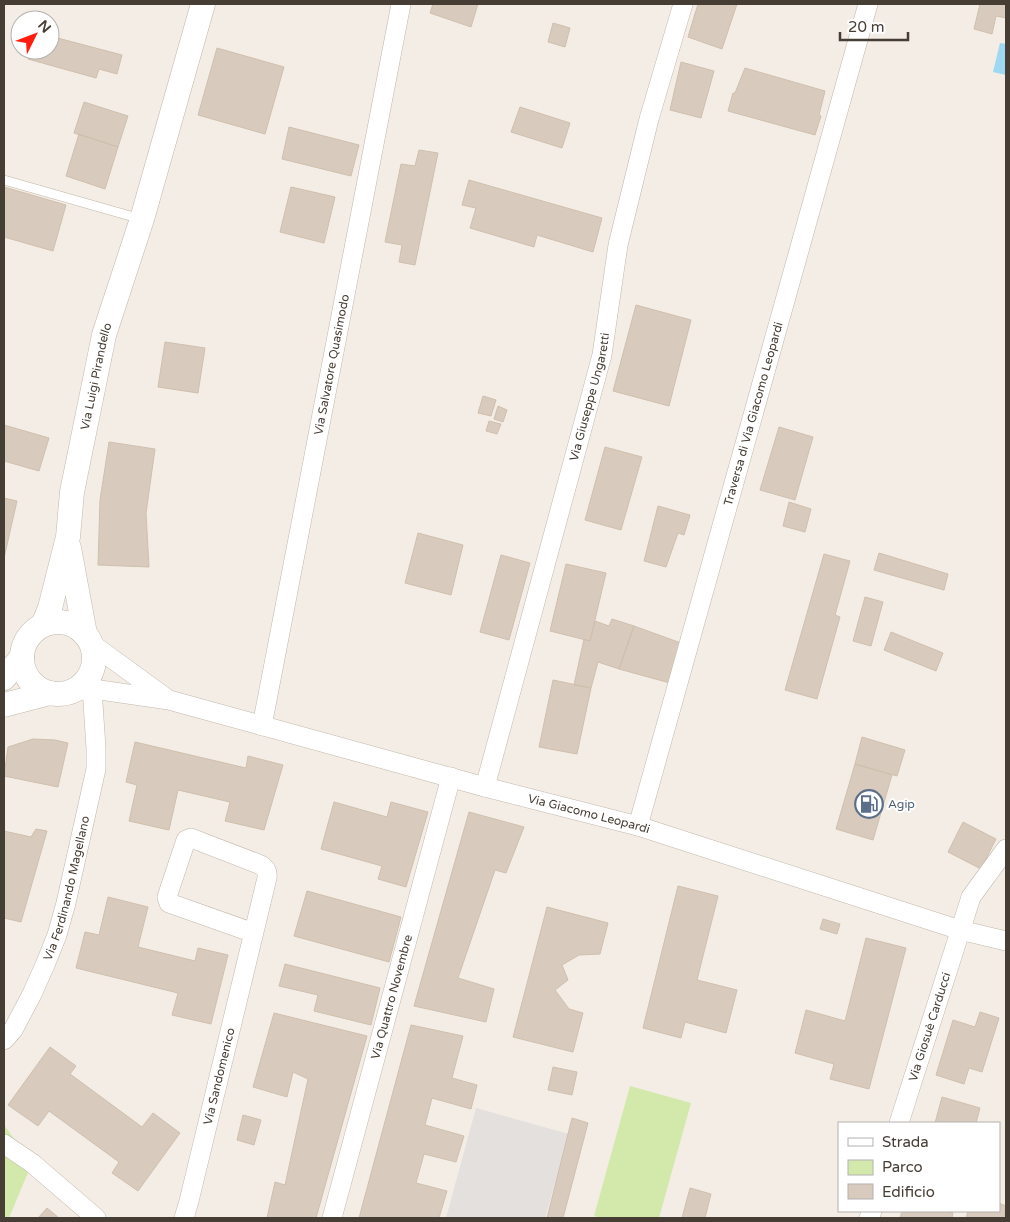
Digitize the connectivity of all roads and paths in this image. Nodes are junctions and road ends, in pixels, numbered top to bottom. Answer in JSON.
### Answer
{"nodes":[{"id":1,"x":203,"y":4,"type":"edge"},
{"id":2,"x":401,"y":4,"type":"edge"},
{"id":3,"x":683,"y":4,"type":"edge"},
{"id":4,"x":868,"y":4,"type":"edge"},
{"id":5,"x":4,"y":180,"type":"edge"},
{"id":6,"x":142,"y":219,"type":"junction"},
{"id":7,"x":68,"y":537,"type":"junction"},
{"id":8,"x":42,"y":625,"type":"junction"},
{"id":9,"x":88,"y":639,"type":"junction"},
{"id":10,"x":22,"y":657,"type":"junction"},
{"id":11,"x":4,"y":678,"type":"edge"},
{"id":12,"x":74,"y":688,"type":"junction"},
{"id":13,"x":169,"y":700,"type":"junction"},
{"id":14,"x":4,"y":705,"type":"edge"},
{"id":15,"x":95,"y":726,"type":"junction"},
{"id":16,"x":262,"y":726,"type":"junction"},
{"id":17,"x":450,"y":777,"type":"junction"},
{"id":18,"x":485,"y":787,"type":"junction"},
{"id":19,"x":638,"y":826,"type":"junction"},
{"id":20,"x":1006,"y":849,"type":"edge"},
{"id":21,"x":960,"y":930,"type":"junction"},
{"id":22,"x":254,"y":934,"type":"junction"},
{"id":23,"x":1006,"y":941,"type":"edge"},
{"id":24,"x":4,"y":1040,"type":"edge"},
{"id":25,"x":899,"y":1122,"type":"edge"},
{"id":26,"x":4,"y":1144,"type":"edge"},
{"id":27,"x":96,"y":1218,"type":"edge"},
{"id":28,"x":184,"y":1218,"type":"edge"},
{"id":29,"x":332,"y":1218,"type":"edge"}],
"edges":[{"from":1,"to":6,"type":"street","name":"Via Luigi Pirandello"},
{"from":2,"to":16,"type":"street","name":"Via Salvatore Quasimodo"},
{"from":3,"to":18,"type":"street","name":"Via Giuseppe Ungaretti"},
{"from":4,"to":19,"type":"street","name":"Traversa di Via Giacomo Leopardi"},
{"from":5,"to":6,"type":"lane"},
{"from":6,"to":7,"type":"street","name":"Via Luigi Pirandello"},
{"from":7,"to":8,"type":"street","name":"Via Luigi Pirandello"},
{"from":7,"to":9,"type":"street","name":"Via Luigi Pirandello"},
{"from":8,"to":9,"type":"street"},
{"from":8,"to":10,"type":"street"},
{"from":9,"to":12,"type":"street"},
{"from":9,"to":13,"type":"street","name":"Via Giacomo Leopardi"},
{"from":10,"to":11,"type":"street"},
{"from":10,"to":12,"type":"street"},
{"from":12,"to":13,"type":"street","name":"Via Giacomo Leopardi"},
{"from":12,"to":14,"type":"street"},
{"from":12,"to":15,"type":"street","name":"Via Ferdinando Magellano"},
{"from":12,"to":15,"type":"street"},
{"from":13,"to":16,"type":"street","name":"Via Giacomo Leopardi"},
{"from":15,"to":24,"type":"street","name":"Via Ferdinando Magellano"},
{"from":16,"to":17,"type":"street","name":"Via Giacomo Leopardi"},
{"from":17,"to":18,"type":"street","name":"Via Giacomo Leopardi"},
{"from":17,"to":29,"type":"street","name":"Via Quattro Novembre"},
{"from":18,"to":19,"type":"street","name":"Via Giacomo Leopardi"},
{"from":19,"to":21,"type":"street","name":"Via Giacomo Leopardi"},
{"from":20,"to":21,"type":"street","name":"Via Giosuè Carducci"},
{"from":21,"to":23,"type":"street","name":"Via Giacomo Leopardi"},
{"from":21,"to":25,"type":"street","name":"Via Giosuè Carducci"},
{"from":22,"to":22,"type":"street","name":"Via Sandomenico"},
{"from":22,"to":28,"type":"street","name":"Via Sandomenico"},
{"from":26,"to":27,"type":"street"}]}
